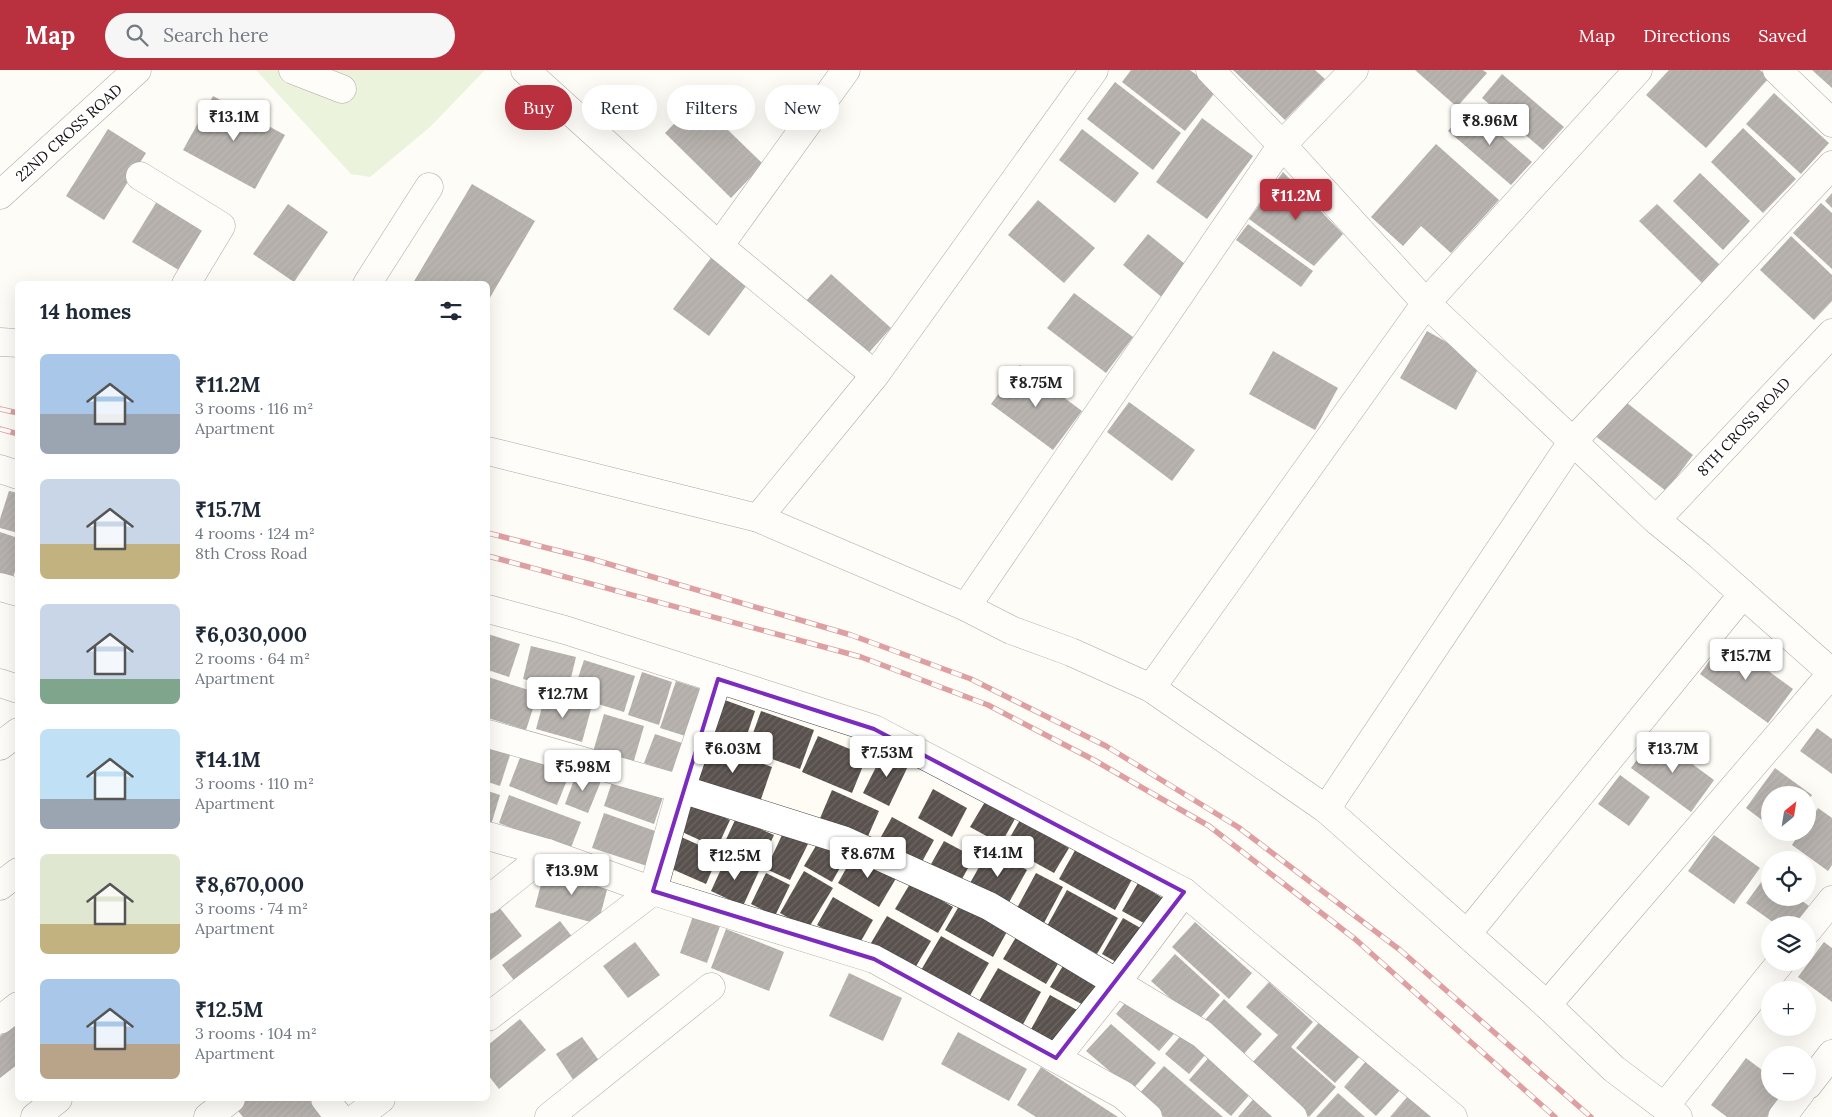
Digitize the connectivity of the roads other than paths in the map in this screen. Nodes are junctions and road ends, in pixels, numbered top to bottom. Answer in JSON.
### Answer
{"nodes":[{"id":1,"x":137,"y":70,"type":"edge"},
{"id":2,"x":293,"y":70,"type":"edge"},
{"id":3,"x":525,"y":70,"type":"edge"},
{"id":4,"x":846,"y":70,"type":"edge"},
{"id":5,"x":1094,"y":70,"type":"edge"},
{"id":6,"x":1210,"y":70,"type":"edge"},
{"id":7,"x":1354,"y":70,"type":"edge"},
{"id":8,"x":1638,"y":70,"type":"edge"},
{"id":9,"x":1782,"y":72,"type":"edge"},
{"id":10,"x":342,"y":89,"type":"dead end"},
{"id":11,"x":1832,"y":123,"type":"edge"},
{"id":12,"x":1282,"y":145,"type":"junction"},
{"id":13,"x":1832,"y":164,"type":"edge"},
{"id":14,"x":140,"y":176,"type":"dead end"},
{"id":15,"x":429,"y":187,"type":"dead end"},
{"id":16,"x":0,"y":195,"type":"edge"},
{"id":17,"x":719,"y":246,"type":"junction"},
{"id":18,"x":188,"y":281,"type":"edge"},
{"id":19,"x":369,"y":281,"type":"edge"},
{"id":20,"x":1426,"y":303,"type":"junction"},
{"id":21,"x":1832,"y":333,"type":"edge"},
{"id":22,"x":0,"y":342,"type":"edge"},
{"id":23,"x":15,"y":343,"type":"edge"},
{"id":24,"x":875,"y":374,"type":"junction"},
{"id":25,"x":1572,"y":442,"type":"junction"},
{"id":26,"x":490,"y":451,"type":"edge"},
{"id":27,"x":0,"y":469,"type":"edge"},
{"id":28,"x":15,"y":474,"type":"edge"},
{"id":29,"x":758,"y":518,"type":"junction"},
{"id":30,"x":1656,"y":520,"type":"junction"},
{"id":31,"x":0,"y":586,"type":"edge"},
{"id":32,"x":15,"y":591,"type":"edge"},
{"id":33,"x":1743,"y":594,"type":"junction"},
{"id":34,"x":966,"y":607,"type":"junction"},
{"id":35,"x":490,"y":610,"type":"edge"},
{"id":36,"x":1832,"y":673,"type":"edge"},
{"id":37,"x":718,"y":679,"type":"junction"},
{"id":38,"x":0,"y":683,"type":"edge"},
{"id":39,"x":15,"y":688,"type":"edge"},
{"id":40,"x":1151,"y":688,"type":"junction"},
{"id":41,"x":15,"y":734,"type":"edge"},
{"id":42,"x":490,"y":735,"type":"edge"},
{"id":43,"x":0,"y":746,"type":"edge"},
{"id":44,"x":682,"y":790,"type":"junction"},
{"id":45,"x":1326,"y":808,"type":"junction"},
{"id":46,"x":490,"y":837,"type":"edge"},
{"id":47,"x":547,"y":853,"type":"junction"},
{"id":48,"x":15,"y":874,"type":"edge"},
{"id":49,"x":0,"y":886,"type":"edge"},
{"id":50,"x":652,"y":891,"type":"junction"},
{"id":51,"x":1184,"y":892,"type":"junction"},
{"id":52,"x":490,"y":898,"type":"edge"},
{"id":53,"x":1832,"y":900,"type":"edge"},
{"id":54,"x":1816,"y":920,"type":"edge"},
{"id":55,"x":1467,"y":934,"type":"junction"},
{"id":56,"x":1774,"y":971,"type":"edge"},
{"id":57,"x":1117,"y":982,"type":"junction"},
{"id":58,"x":711,"y":988,"type":"dead end"},
{"id":59,"x":1547,"y":1005,"type":"junction"},
{"id":60,"x":15,"y":1008,"type":"edge"},
{"id":61,"x":490,"y":1015,"type":"edge"},
{"id":62,"x":0,"y":1020,"type":"edge"},
{"id":63,"x":1832,"y":1054,"type":"edge"},
{"id":64,"x":1056,"y":1058,"type":"junction"},
{"id":65,"x":1816,"y":1075,"type":"edge"},
{"id":66,"x":56,"y":1101,"type":"edge"},
{"id":67,"x":228,"y":1101,"type":"edge"},
{"id":68,"x":327,"y":1101,"type":"edge"},
{"id":69,"x":378,"y":1101,"type":"edge"},
{"id":70,"x":1794,"y":1101,"type":"edge"},
{"id":71,"x":1671,"y":1111,"type":"edge"},
{"id":72,"x":36,"y":1117,"type":"edge"},
{"id":73,"x":208,"y":1117,"type":"edge"},
{"id":74,"x":339,"y":1117,"type":"edge"},
{"id":75,"x":357,"y":1117,"type":"edge"},
{"id":76,"x":549,"y":1117,"type":"edge"},
{"id":77,"x":1148,"y":1117,"type":"edge"},
{"id":78,"x":1293,"y":1117,"type":"edge"},
{"id":79,"x":1453,"y":1117,"type":"edge"},
{"id":80,"x":1782,"y":1117,"type":"edge"}],
"edges":[{"from":1,"to":16,"type":"street","name":"22ND CROSS ROAD"},
{"from":2,"to":10,"type":"street"},
{"from":3,"to":17,"type":"street"},
{"from":4,"to":17,"type":"street"},
{"from":5,"to":24,"type":"street"},
{"from":6,"to":12,"type":"street"},
{"from":7,"to":12,"type":"street"},
{"from":8,"to":20,"type":"street"},
{"from":9,"to":11,"type":"street"},
{"from":12,"to":20,"type":"street"},
{"from":12,"to":34,"type":"street"},
{"from":13,"to":25,"type":"street"},
{"from":14,"to":18,"type":"street"},
{"from":15,"to":19,"type":"street"},
{"from":17,"to":24,"type":"street"},
{"from":20,"to":25,"type":"street"},
{"from":20,"to":40,"type":"street"},
{"from":21,"to":30,"type":"street","name":"8TH CROSS ROAD"},
{"from":22,"to":23,"type":"street"},
{"from":24,"to":29,"type":"street"},
{"from":25,"to":30,"type":"street"},
{"from":25,"to":45,"type":"street"},
{"from":26,"to":29,"type":"street"},
{"from":27,"to":28,"type":"street"},
{"from":29,"to":34,"type":"street"},
{"from":30,"to":33,"type":"street"},
{"from":31,"to":32,"type":"street"},
{"from":33,"to":36,"type":"street"},
{"from":33,"to":55,"type":"street"},
{"from":34,"to":40,"type":"street"},
{"from":35,"to":37,"type":"street"},
{"from":36,"to":59,"type":"street"},
{"from":37,"to":44,"type":"street"},
{"from":37,"to":51,"type":"street"},
{"from":38,"to":39,"type":"street"},
{"from":40,"to":45,"type":"street"},
{"from":41,"to":43,"type":"street"},
{"from":42,"to":44,"type":"street"},
{"from":44,"to":50,"type":"street"},
{"from":44,"to":57,"type":"street"},
{"from":45,"to":55,"type":"street"},
{"from":46,"to":47,"type":"street"},
{"from":47,"to":50,"type":"street"},
{"from":47,"to":52,"type":"street"},
{"from":48,"to":49,"type":"street"},
{"from":50,"to":61,"type":"street"},
{"from":50,"to":64,"type":"street"},
{"from":51,"to":57,"type":"street"},
{"from":51,"to":79,"type":"street"},
{"from":53,"to":54,"type":"street"},
{"from":55,"to":59,"type":"street"},
{"from":56,"to":71,"type":"street"},
{"from":57,"to":64,"type":"street"},
{"from":57,"to":78,"type":"street"},
{"from":58,"to":76,"type":"street"},
{"from":59,"to":71,"type":"street"},
{"from":60,"to":62,"type":"street"},
{"from":63,"to":65,"type":"street"},
{"from":64,"to":77,"type":"street"},
{"from":66,"to":72,"type":"street"},
{"from":67,"to":73,"type":"street"},
{"from":68,"to":74,"type":"street"},
{"from":69,"to":75,"type":"street"},
{"from":70,"to":80,"type":"street"}]}
